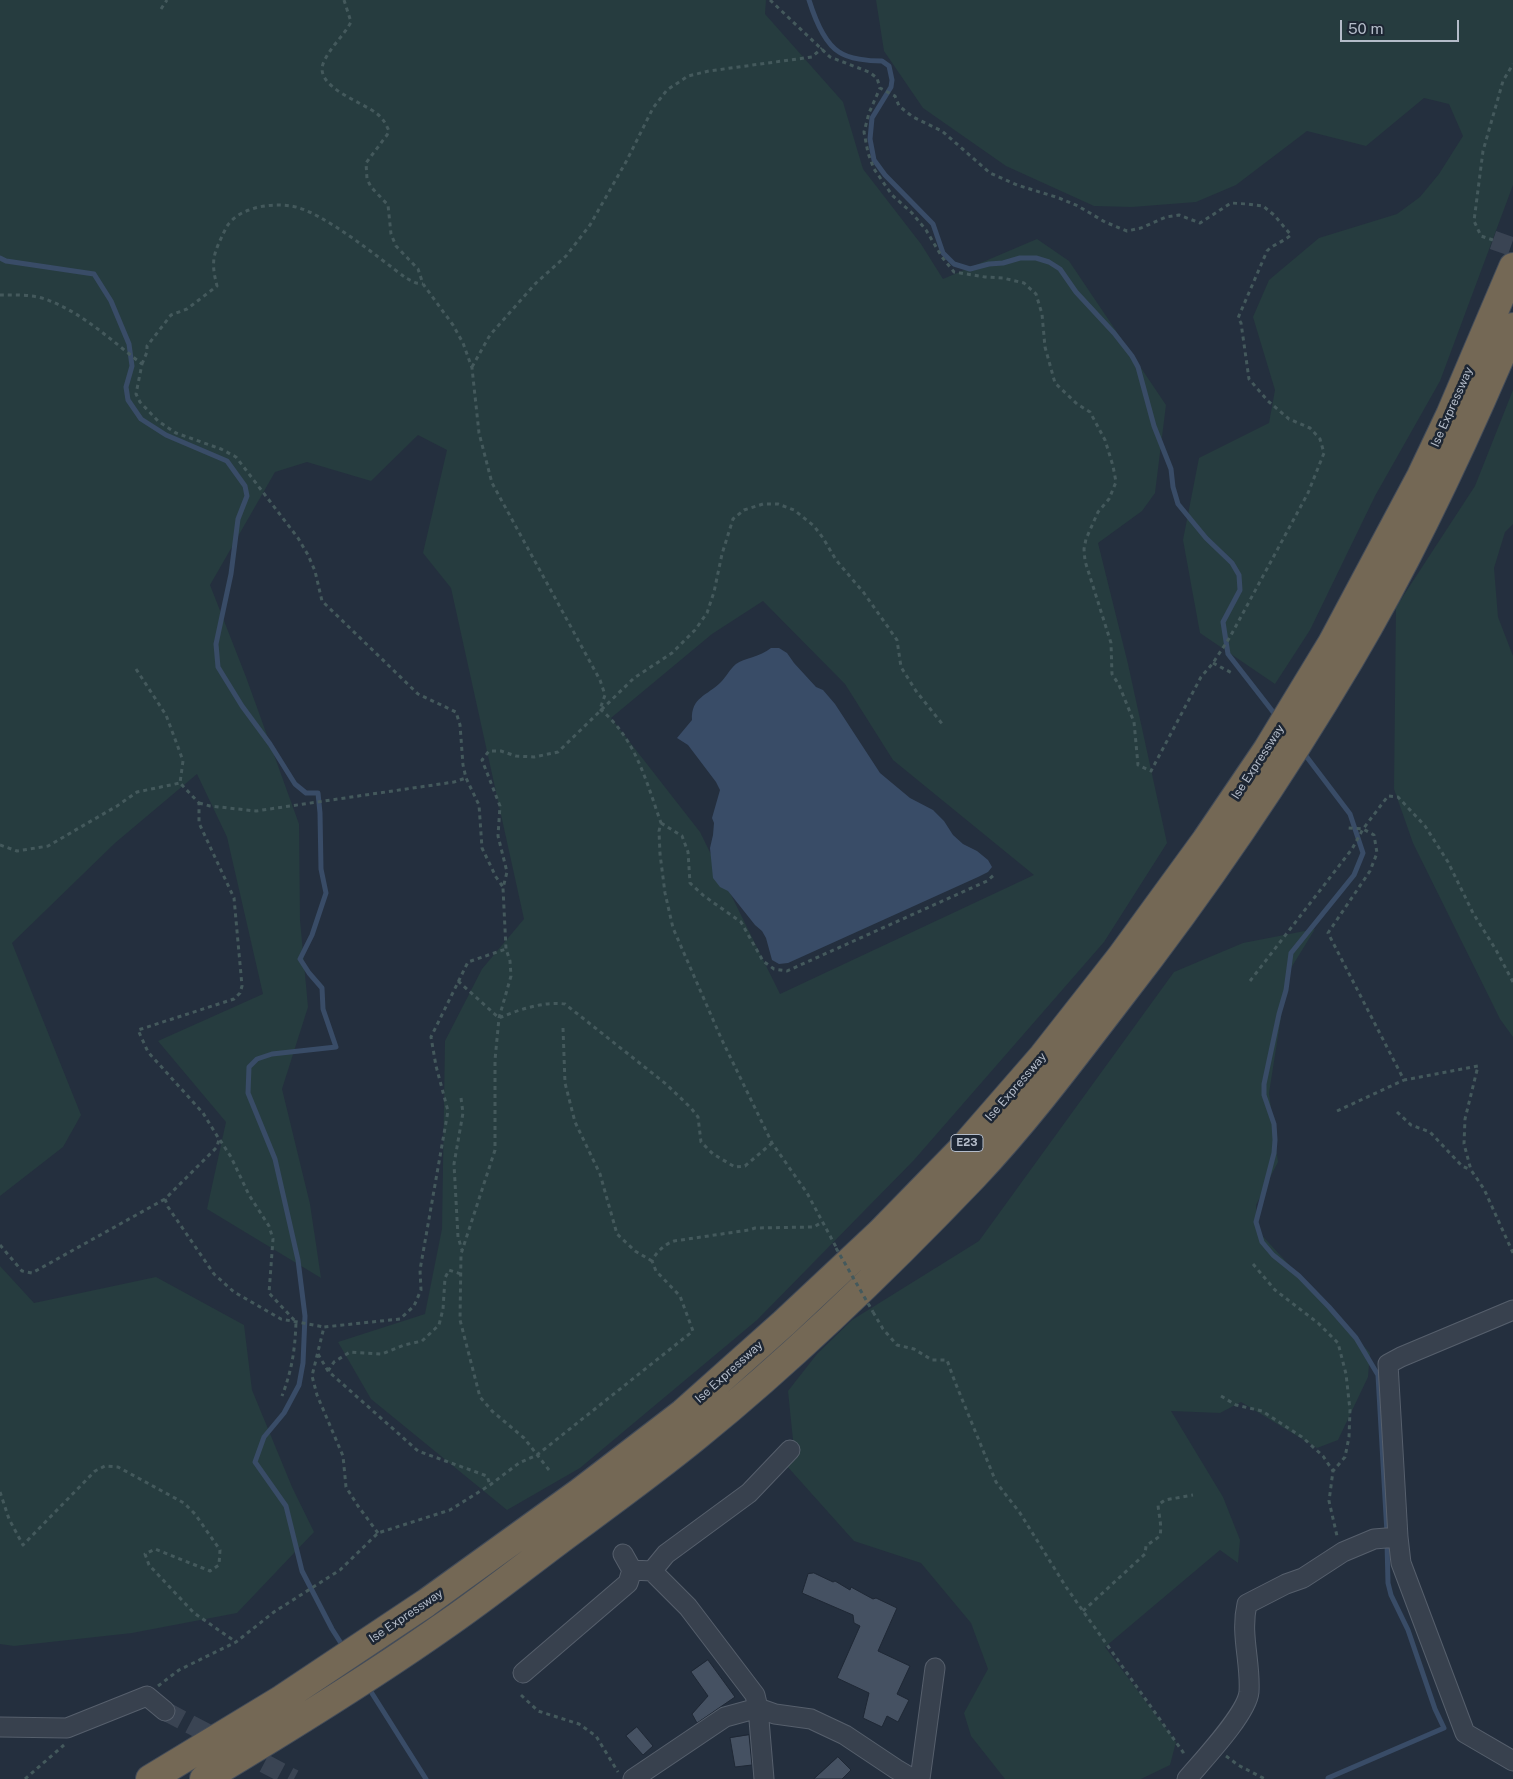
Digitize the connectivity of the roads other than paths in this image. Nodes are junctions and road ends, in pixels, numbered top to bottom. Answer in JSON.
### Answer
{"nodes":[{"id":1,"x":1513,"y":266,"type":"edge"},
{"id":2,"x":1513,"y":327,"type":"edge"},
{"id":3,"x":1513,"y":1310,"type":"edge"},
{"id":4,"x":790,"y":1450,"type":"dead end"},
{"id":5,"x":1398,"y":1536,"type":"junction"},
{"id":6,"x":652,"y":1571,"type":"junction"},
{"id":7,"x":934,"y":1668,"type":"dead end"},
{"id":8,"x":523,"y":1673,"type":"dead end"},
{"id":9,"x":758,"y":1708,"type":"junction"},
{"id":10,"x":165,"y":1711,"type":"tunnel mouth"},
{"id":11,"x":0,"y":1727,"type":"edge"},
{"id":12,"x":1513,"y":1762,"type":"edge"},
{"id":13,"x":1186,"y":1770,"type":"edge"},
{"id":14,"x":627,"y":1777,"type":"edge"},
{"id":15,"x":150,"y":1779,"type":"edge"},
{"id":16,"x":204,"y":1779,"type":"edge"},
{"id":17,"x":764,"y":1779,"type":"edge"},
{"id":18,"x":913,"y":1779,"type":"edge"},
{"id":19,"x":920,"y":1779,"type":"edge"}],
"edges":[{"from":1,"to":15,"type":"highway","name":"Ise Expressway","number":"E23"},
{"from":2,"to":16,"type":"highway","name":"Ise Expressway","number":"E23"},
{"from":3,"to":5,"type":"street"},
{"from":4,"to":6,"type":"street"},
{"from":5,"to":12,"type":"street"},
{"from":5,"to":13,"type":"street"},
{"from":6,"to":8,"type":"street"},
{"from":6,"to":9,"type":"street"},
{"from":7,"to":19,"type":"street"},
{"from":9,"to":14,"type":"street"},
{"from":9,"to":17,"type":"street"},
{"from":9,"to":18,"type":"street"},
{"from":10,"to":11,"type":"street"}]}
